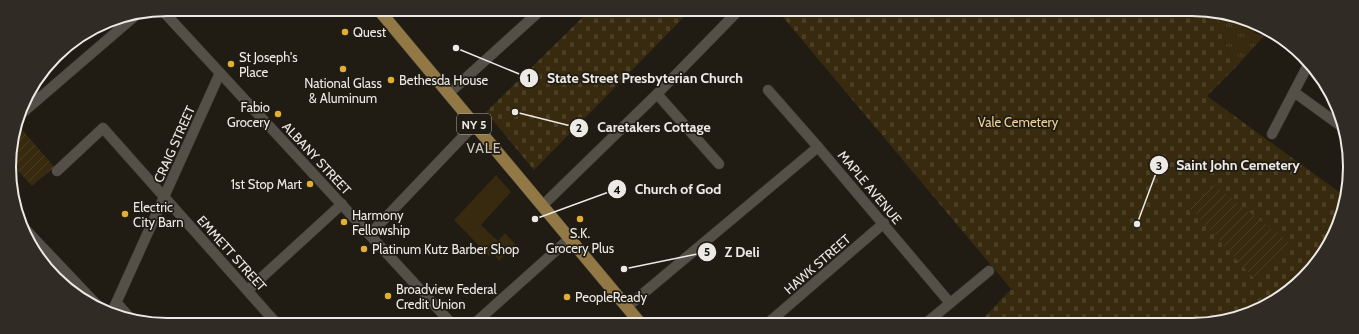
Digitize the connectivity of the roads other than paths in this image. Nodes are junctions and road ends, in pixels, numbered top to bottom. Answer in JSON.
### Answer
{"nodes":[{"id":1,"x":168,"y":16,"type":"edge"},
{"id":2,"x":384,"y":16,"type":"edge"},
{"id":3,"x":535,"y":16,"type":"edge"},
{"id":4,"x":733,"y":16,"type":"edge"},
{"id":5,"x":129,"y":21,"type":"edge"},
{"id":6,"x":1307,"y":68,"type":"edge"},
{"id":7,"x":220,"y":73,"type":"junction"},
{"id":8,"x":768,"y":90,"type":"dead end"},
{"id":9,"x":1294,"y":92,"type":"junction"},
{"id":10,"x":448,"y":94,"type":"junction"},
{"id":11,"x":657,"y":94,"type":"junction"},
{"id":12,"x":27,"y":109,"type":"edge"},
{"id":13,"x":1336,"y":123,"type":"edge"},
{"id":14,"x":474,"y":125,"type":"junction"},
{"id":15,"x":1272,"y":134,"type":"dead end"},
{"id":16,"x":818,"y":147,"type":"junction"},
{"id":17,"x":718,"y":164,"type":"dead end"},
{"id":18,"x":57,"y":171,"type":"dead end"},
{"id":19,"x":164,"y":197,"type":"junction"},
{"id":20,"x":342,"y":204,"type":"junction"},
{"id":21,"x":543,"y":205,"type":"junction"},
{"id":22,"x":884,"y":223,"type":"junction"},
{"id":23,"x":370,"y":234,"type":"junction"},
{"id":24,"x":570,"y":238,"type":"junction"},
{"id":25,"x":35,"y":239,"type":"edge"},
{"id":26,"x":989,"y":271,"type":"dead end"},
{"id":27,"x":248,"y":290,"type":"junction"},
{"id":28,"x":90,"y":297,"type":"edge"},
{"id":29,"x":950,"y":303,"type":"junction"},
{"id":30,"x":115,"y":307,"type":"edge"},
{"id":31,"x":627,"y":307,"type":"junction"},
{"id":32,"x":272,"y":318,"type":"edge"},
{"id":33,"x":447,"y":318,"type":"edge"},
{"id":34,"x":481,"y":318,"type":"edge"},
{"id":35,"x":636,"y":318,"type":"edge"},
{"id":36,"x":774,"y":318,"type":"edge"},
{"id":37,"x":931,"y":318,"type":"edge"}],
"edges":[{"from":1,"to":7,"type":"street","name":"ALBANY STREET"},
{"from":2,"to":10,"type":"main road","number":"NY 5"},
{"from":3,"to":10,"type":"street"},
{"from":4,"to":11,"type":"street"},
{"from":5,"to":12,"type":"street"},
{"from":6,"to":9,"type":"street"},
{"from":7,"to":19,"type":"street","name":"CRAIG STREET"},
{"from":7,"to":20,"type":"street","name":"ALBANY STREET"},
{"from":8,"to":16,"type":"street","name":"MAPLE AVENUE"},
{"from":9,"to":13,"type":"street"},
{"from":9,"to":15,"type":"street"},
{"from":10,"to":14,"type":"main road","number":"NY 5"},
{"from":11,"to":17,"type":"street"},
{"from":11,"to":21,"type":"street"},
{"from":14,"to":21,"type":"main road","number":"NY 5"},
{"from":14,"to":23,"type":"street"},
{"from":16,"to":22,"type":"street","name":"MAPLE AVENUE"},
{"from":16,"to":31,"type":"street"},
{"from":18,"to":19,"type":"street","name":"EMMETT STREET"},
{"from":19,"to":27,"type":"street","name":"EMMETT STREET"},
{"from":19,"to":30,"type":"street","name":"CRAIG STREET"},
{"from":20,"to":23,"type":"street","name":"ALBANY STREET"},
{"from":20,"to":27,"type":"street"},
{"from":21,"to":24,"type":"main road","number":"NY 5"},
{"from":22,"to":29,"type":"street","name":"MAPLE AVENUE"},
{"from":22,"to":36,"type":"street","name":"HAWK STREET"},
{"from":23,"to":33,"type":"street","name":"ALBANY STREET"},
{"from":24,"to":31,"type":"main road","number":"NY 5"},
{"from":24,"to":34,"type":"street"},
{"from":25,"to":28,"type":"street"},
{"from":26,"to":29,"type":"street"},
{"from":27,"to":32,"type":"street","name":"EMMETT STREET"},
{"from":29,"to":37,"type":"street"},
{"from":31,"to":35,"type":"main road","number":"NY 5"}]}
